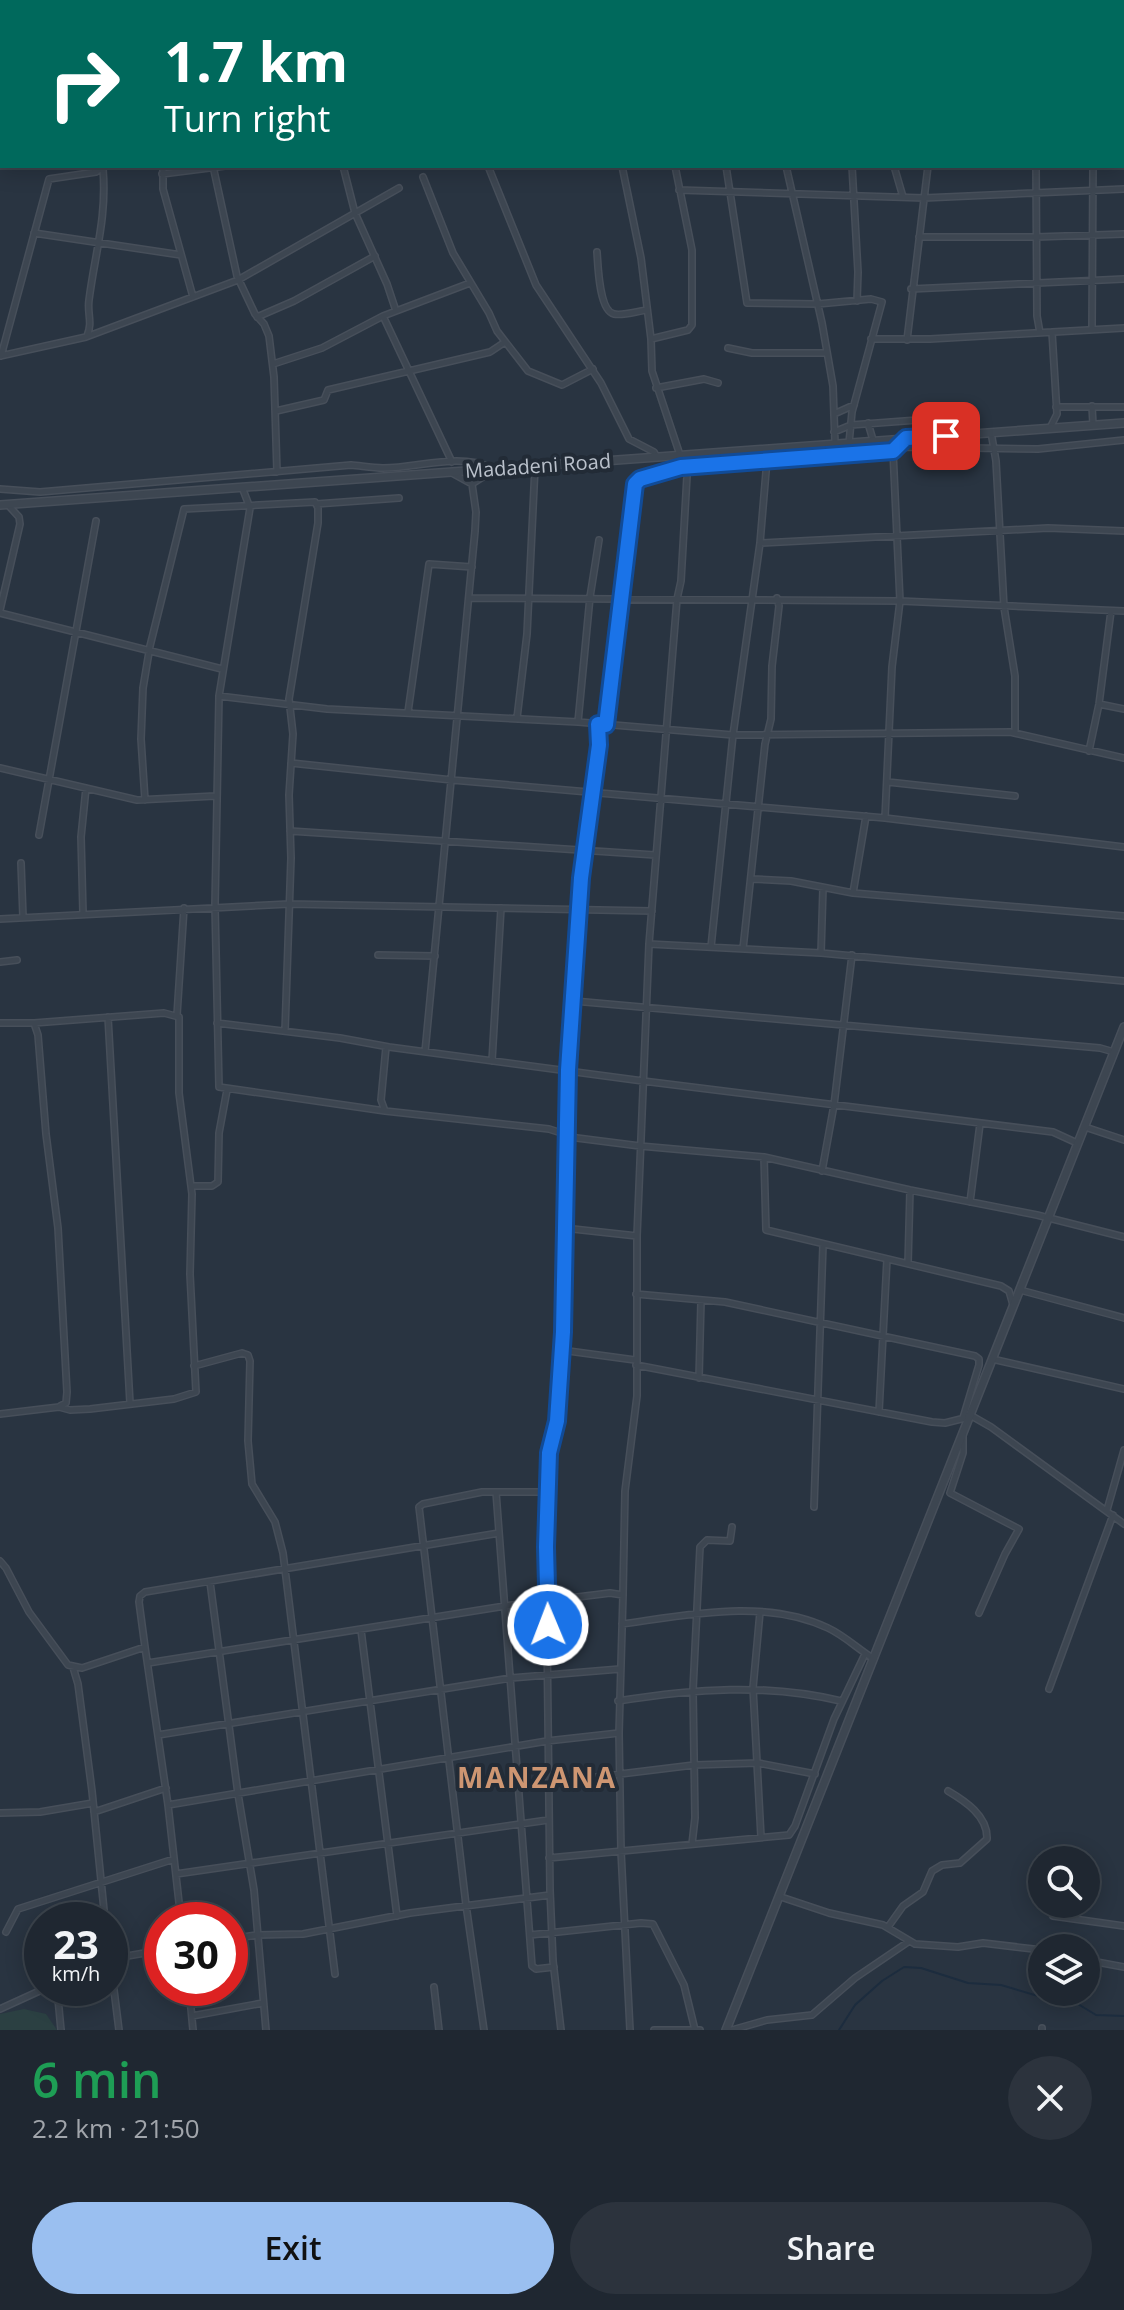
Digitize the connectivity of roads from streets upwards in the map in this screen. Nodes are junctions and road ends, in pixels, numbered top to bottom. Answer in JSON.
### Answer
{"nodes":[{"id":1,"x":102,"y":168,"type":"edge"},
{"id":2,"x":104,"y":168,"type":"edge"},
{"id":3,"x":163,"y":168,"type":"edge"},
{"id":4,"x":207,"y":168,"type":"edge"},
{"id":5,"x":214,"y":168,"type":"edge"},
{"id":6,"x":344,"y":168,"type":"edge"},
{"id":7,"x":489,"y":168,"type":"edge"},
{"id":8,"x":622,"y":168,"type":"edge"},
{"id":9,"x":675,"y":168,"type":"edge"},
{"id":10,"x":726,"y":168,"type":"edge"},
{"id":11,"x":786,"y":168,"type":"edge"},
{"id":12,"x":852,"y":168,"type":"edge"},
{"id":13,"x":895,"y":168,"type":"edge"},
{"id":14,"x":928,"y":168,"type":"edge"},
{"id":15,"x":1036,"y":168,"type":"edge"},
{"id":16,"x":1093,"y":168,"type":"edge"},
{"id":17,"x":162,"y":174,"type":"junction"},
{"id":18,"x":423,"y":177,"type":"dead end"},
{"id":19,"x":399,"y":188,"type":"dead end"},
{"id":20,"x":1124,"y":189,"type":"edge"},
{"id":21,"x":679,"y":190,"type":"junction"},
{"id":22,"x":729,"y":190,"type":"junction"},
{"id":23,"x":1091,"y":191,"type":"junction"},
{"id":24,"x":790,"y":193,"type":"junction"},
{"id":25,"x":1037,"y":193,"type":"junction"},
{"id":26,"x":853,"y":195,"type":"junction"},
{"id":27,"x":903,"y":197,"type":"junction"},
{"id":28,"x":924,"y":198,"type":"junction"},
{"id":29,"x":355,"y":213,"type":"junction"},
{"id":30,"x":34,"y":233,"type":"junction"},
{"id":31,"x":1124,"y":234,"type":"edge"},
{"id":32,"x":1093,"y":236,"type":"junction"},
{"id":33,"x":919,"y":237,"type":"junction"},
{"id":34,"x":1036,"y":237,"type":"junction"},
{"id":35,"x":100,"y":245,"type":"junction"},
{"id":36,"x":597,"y":252,"type":"dead end"},
{"id":37,"x":181,"y":255,"type":"junction"},
{"id":38,"x":375,"y":256,"type":"junction"},
{"id":39,"x":1124,"y":279,"type":"edge"},
{"id":40,"x":238,"y":280,"type":"junction"},
{"id":41,"x":1092,"y":281,"type":"junction"},
{"id":42,"x":1037,"y":282,"type":"junction"},
{"id":43,"x":470,"y":283,"type":"junction"},
{"id":44,"x":911,"y":289,"type":"junction"},
{"id":45,"x":193,"y":297,"type":"junction"},
{"id":46,"x":857,"y":301,"type":"junction"},
{"id":47,"x":818,"y":304,"type":"junction"},
{"id":48,"x":647,"y":310,"type":"junction"},
{"id":49,"x":396,"y":311,"type":"junction"},
{"id":50,"x":383,"y":316,"type":"junction"},
{"id":51,"x":257,"y":317,"type":"junction"},
{"id":52,"x":1124,"y":328,"type":"edge"},
{"id":53,"x":1092,"y":329,"type":"junction"},
{"id":54,"x":1052,"y":332,"type":"junction"},
{"id":55,"x":1040,"y":333,"type":"junction"},
{"id":56,"x":86,"y":337,"type":"junction"},
{"id":57,"x":651,"y":339,"type":"junction"},
{"id":58,"x":871,"y":339,"type":"junction"},
{"id":59,"x":907,"y":340,"type":"junction"},
{"id":60,"x":505,"y":342,"type":"junction"},
{"id":61,"x":728,"y":348,"type":"dead end"},
{"id":62,"x":827,"y":353,"type":"junction"},
{"id":63,"x":0,"y":356,"type":"edge"},
{"id":64,"x":273,"y":364,"type":"junction"},
{"id":65,"x":593,"y":369,"type":"junction"},
{"id":66,"x":409,"y":370,"type":"junction"},
{"id":67,"x":718,"y":383,"type":"dead end"},
{"id":68,"x":656,"y":388,"type":"junction"},
{"id":69,"x":855,"y":405,"type":"junction"},
{"id":70,"x":1092,"y":406,"type":"junction"},
{"id":71,"x":1056,"y":407,"type":"junction"},
{"id":72,"x":1124,"y":407,"type":"edge"},
{"id":73,"x":276,"y":411,"type":"junction"},
{"id":74,"x":833,"y":415,"type":"junction"},
{"id":75,"x":868,"y":423,"type":"junction"},
{"id":76,"x":1124,"y":423,"type":"edge"},
{"id":77,"x":851,"y":425,"type":"junction"},
{"id":78,"x":1093,"y":425,"type":"junction"},
{"id":79,"x":1049,"y":428,"type":"junction"},
{"id":80,"x":834,"y":432,"type":"junction"},
{"id":81,"x":991,"y":432,"type":"junction"},
{"id":82,"x":923,"y":437,"type":"junction"},
{"id":83,"x":906,"y":438,"type":"junction"},
{"id":84,"x":875,"y":440,"type":"junction"},
{"id":85,"x":1124,"y":440,"type":"edge"},
{"id":86,"x":835,"y":443,"type":"junction"},
{"id":87,"x":849,"y":443,"type":"junction"},
{"id":88,"x":994,"y":449,"type":"junction"},
{"id":89,"x":893,"y":451,"type":"junction"},
{"id":90,"x":680,"y":455,"type":"junction"},
{"id":91,"x":657,"y":457,"type":"junction"},
{"id":92,"x":767,"y":460,"type":"junction"},
{"id":93,"x":452,"y":462,"type":"junction"},
{"id":94,"x":535,"y":467,"type":"junction"},
{"id":95,"x":681,"y":467,"type":"junction"},
{"id":96,"x":494,"y":470,"type":"junction"},
{"id":97,"x":277,"y":472,"type":"junction"},
{"id":98,"x":451,"y":473,"type":"junction"},
{"id":99,"x":472,"y":484,"type":"junction"},
{"id":100,"x":242,"y":487,"type":"junction"},
{"id":101,"x":0,"y":490,"type":"edge"},
{"id":102,"x":399,"y":498,"type":"dead end"},
{"id":103,"x":316,"y":504,"type":"junction"},
{"id":104,"x":4,"y":505,"type":"edge"},
{"id":105,"x":250,"y":505,"type":"junction"},
{"id":106,"x":96,"y":521,"type":"dead end"},
{"id":107,"x":1001,"y":531,"type":"junction"},
{"id":108,"x":1124,"y":531,"type":"edge"},
{"id":109,"x":898,"y":536,"type":"junction"},
{"id":110,"x":599,"y":540,"type":"dead end"},
{"id":111,"x":760,"y":543,"type":"junction"},
{"id":112,"x":472,"y":567,"type":"junction"},
{"id":113,"x":590,"y":597,"type":"junction"},
{"id":114,"x":469,"y":598,"type":"junction"},
{"id":115,"x":527,"y":598,"type":"junction"},
{"id":116,"x":620,"y":598,"type":"junction"},
{"id":117,"x":777,"y":598,"type":"junction"},
{"id":118,"x":677,"y":599,"type":"junction"},
{"id":119,"x":753,"y":599,"type":"junction"},
{"id":120,"x":900,"y":601,"type":"junction"},
{"id":121,"x":1004,"y":607,"type":"junction"},
{"id":122,"x":0,"y":611,"type":"edge"},
{"id":123,"x":1111,"y":611,"type":"junction"},
{"id":124,"x":1124,"y":611,"type":"edge"},
{"id":125,"x":76,"y":632,"type":"junction"},
{"id":126,"x":150,"y":651,"type":"junction"},
{"id":127,"x":222,"y":669,"type":"junction"},
{"id":128,"x":219,"y":696,"type":"junction"},
{"id":129,"x":1099,"y":704,"type":"junction"},
{"id":130,"x":290,"y":705,"type":"junction"},
{"id":131,"x":1124,"y":709,"type":"edge"},
{"id":132,"x":408,"y":712,"type":"junction"},
{"id":133,"x":458,"y":714,"type":"junction"},
{"id":134,"x":517,"y":718,"type":"junction"},
{"id":135,"x":578,"y":722,"type":"junction"},
{"id":136,"x":598,"y":724,"type":"junction"},
{"id":137,"x":606,"y":725,"type":"junction"},
{"id":138,"x":666,"y":730,"type":"junction"},
{"id":139,"x":1015,"y":733,"type":"junction"},
{"id":140,"x":889,"y":734,"type":"junction"},
{"id":141,"x":733,"y":735,"type":"junction"},
{"id":142,"x":767,"y":736,"type":"junction"},
{"id":143,"x":1089,"y":751,"type":"junction"},
{"id":144,"x":1124,"y":758,"type":"edge"},
{"id":145,"x":291,"y":763,"type":"junction"},
{"id":146,"x":0,"y":768,"type":"edge"},
{"id":147,"x":50,"y":780,"type":"junction"},
{"id":148,"x":452,"y":780,"type":"junction"},
{"id":149,"x":888,"y":782,"type":"junction"},
{"id":150,"x":86,"y":788,"type":"junction"},
{"id":151,"x":592,"y":792,"type":"junction"},
{"id":152,"x":216,"y":796,"type":"junction"},
{"id":153,"x":1015,"y":796,"type":"dead end"},
{"id":154,"x":660,"y":799,"type":"junction"},
{"id":155,"x":145,"y":800,"type":"junction"},
{"id":156,"x":726,"y":804,"type":"junction"},
{"id":157,"x":759,"y":808,"type":"junction"},
{"id":158,"x":866,"y":816,"type":"junction"},
{"id":159,"x":885,"y":818,"type":"junction"},
{"id":160,"x":290,"y":831,"type":"junction"},
{"id":161,"x":39,"y":835,"type":"dead end"},
{"id":162,"x":446,"y":841,"type":"junction"},
{"id":163,"x":1124,"y":847,"type":"edge"},
{"id":164,"x":584,"y":851,"type":"junction"},
{"id":165,"x":655,"y":855,"type":"junction"},
{"id":166,"x":21,"y":863,"type":"dead end"},
{"id":167,"x":752,"y":879,"type":"junction"},
{"id":168,"x":823,"y":888,"type":"junction"},
{"id":169,"x":853,"y":893,"type":"junction"},
{"id":170,"x":289,"y":904,"type":"junction"},
{"id":171,"x":215,"y":906,"type":"junction"},
{"id":172,"x":441,"y":906,"type":"junction"},
{"id":173,"x":184,"y":908,"type":"junction"},
{"id":174,"x":501,"y":908,"type":"junction"},
{"id":175,"x":579,"y":908,"type":"junction"},
{"id":176,"x":652,"y":911,"type":"junction"},
{"id":177,"x":83,"y":913,"type":"junction"},
{"id":178,"x":1124,"y":916,"type":"edge"},
{"id":179,"x":23,"y":917,"type":"junction"},
{"id":180,"x":0,"y":919,"type":"edge"},
{"id":181,"x":649,"y":944,"type":"junction"},
{"id":182,"x":711,"y":947,"type":"junction"},
{"id":183,"x":743,"y":949,"type":"junction"},
{"id":184,"x":821,"y":953,"type":"junction"},
{"id":185,"x":378,"y":955,"type":"dead end"},
{"id":186,"x":852,"y":955,"type":"junction"},
{"id":187,"x":435,"y":956,"type":"junction"},
{"id":188,"x":17,"y":960,"type":"dead end"},
{"id":189,"x":0,"y":962,"type":"edge"},
{"id":190,"x":1124,"y":981,"type":"edge"},
{"id":191,"x":574,"y":1001,"type":"junction"},
{"id":192,"x":646,"y":1007,"type":"junction"},
{"id":193,"x":177,"y":1015,"type":"junction"},
{"id":194,"x":108,"y":1017,"type":"junction"},
{"id":195,"x":0,"y":1023,"type":"edge"},
{"id":196,"x":34,"y":1023,"type":"junction"},
{"id":197,"x":217,"y":1023,"type":"junction"},
{"id":198,"x":844,"y":1025,"type":"junction"},
{"id":199,"x":285,"y":1031,"type":"junction"},
{"id":200,"x":1123,"y":1032,"type":"edge"},
{"id":201,"x":386,"y":1047,"type":"junction"},
{"id":202,"x":425,"y":1052,"type":"junction"},
{"id":203,"x":1114,"y":1052,"type":"junction"},
{"id":204,"x":492,"y":1061,"type":"junction"},
{"id":205,"x":568,"y":1070,"type":"junction"},
{"id":206,"x":643,"y":1081,"type":"junction"},
{"id":207,"x":227,"y":1090,"type":"junction"},
{"id":208,"x":834,"y":1105,"type":"junction"},
{"id":209,"x":385,"y":1111,"type":"junction"},
{"id":210,"x":980,"y":1124,"type":"junction"},
{"id":211,"x":1084,"y":1127,"type":"junction"},
{"id":212,"x":565,"y":1134,"type":"junction"},
{"id":213,"x":1124,"y":1140,"type":"edge"},
{"id":214,"x":1077,"y":1143,"type":"junction"},
{"id":215,"x":640,"y":1146,"type":"junction"},
{"id":216,"x":764,"y":1157,"type":"junction"},
{"id":217,"x":822,"y":1171,"type":"junction"},
{"id":218,"x":192,"y":1186,"type":"junction"},
{"id":219,"x":910,"y":1190,"type":"junction"},
{"id":220,"x":970,"y":1202,"type":"junction"},
{"id":221,"x":1048,"y":1218,"type":"junction"},
{"id":222,"x":564,"y":1228,"type":"junction"},
{"id":223,"x":637,"y":1236,"type":"junction"},
{"id":224,"x":1124,"y":1237,"type":"edge"},
{"id":225,"x":823,"y":1245,"type":"junction"},
{"id":226,"x":887,"y":1259,"type":"junction"},
{"id":227,"x":908,"y":1264,"type":"junction"},
{"id":228,"x":1019,"y":1290,"type":"junction"},
{"id":229,"x":636,"y":1294,"type":"junction"},
{"id":230,"x":701,"y":1301,"type":"junction"},
{"id":231,"x":1013,"y":1305,"type":"junction"},
{"id":232,"x":1124,"y":1318,"type":"edge"},
{"id":233,"x":822,"y":1323,"type":"junction"},
{"id":234,"x":883,"y":1335,"type":"junction"},
{"id":235,"x":561,"y":1350,"type":"junction"},
{"id":236,"x":992,"y":1359,"type":"junction"},
{"id":237,"x":636,"y":1362,"type":"junction"},
{"id":238,"x":194,"y":1366,"type":"junction"},
{"id":239,"x":699,"y":1378,"type":"junction"},
{"id":240,"x":1124,"y":1389,"type":"edge"},
{"id":241,"x":820,"y":1400,"type":"junction"},
{"id":242,"x":130,"y":1403,"type":"junction"},
{"id":243,"x":59,"y":1407,"type":"junction"},
{"id":244,"x":879,"y":1412,"type":"junction"},
{"id":245,"x":0,"y":1414,"type":"edge"},
{"id":246,"x":967,"y":1417,"type":"junction"},
{"id":247,"x":963,"y":1433,"type":"junction"},
{"id":248,"x":1124,"y":1450,"type":"edge"},
{"id":249,"x":496,"y":1492,"type":"junction"},
{"id":250,"x":549,"y":1492,"type":"junction"},
{"id":251,"x":814,"y":1507,"type":"dead end"},
{"id":252,"x":1110,"y":1513,"type":"junction"},
{"id":253,"x":1124,"y":1524,"type":"edge"},
{"id":254,"x":732,"y":1527,"type":"dead end"},
{"id":255,"x":499,"y":1533,"type":"junction"},
{"id":256,"x":424,"y":1547,"type":"junction"},
{"id":257,"x":0,"y":1561,"type":"edge"},
{"id":258,"x":285,"y":1570,"type":"junction"},
{"id":259,"x":210,"y":1582,"type":"junction"},
{"id":260,"x":623,"y":1595,"type":"junction"},
{"id":261,"x":548,"y":1601,"type":"junction"},
{"id":262,"x":505,"y":1606,"type":"junction"},
{"id":263,"x":760,"y":1612,"type":"junction"},
{"id":264,"x":979,"y":1613,"type":"dead end"},
{"id":265,"x":698,"y":1614,"type":"junction"},
{"id":266,"x":432,"y":1618,"type":"junction"},
{"id":267,"x":622,"y":1624,"type":"junction"},
{"id":268,"x":361,"y":1630,"type":"junction"},
{"id":269,"x":294,"y":1640,"type":"junction"},
{"id":270,"x":145,"y":1647,"type":"junction"},
{"id":271,"x":221,"y":1652,"type":"junction"},
{"id":272,"x":865,"y":1654,"type":"junction"},
{"id":273,"x":874,"y":1659,"type":"junction"},
{"id":274,"x":148,"y":1663,"type":"junction"},
{"id":275,"x":73,"y":1667,"type":"junction"},
{"id":276,"x":620,"y":1669,"type":"junction"},
{"id":277,"x":548,"y":1673,"type":"junction"},
{"id":278,"x":511,"y":1678,"type":"junction"},
{"id":279,"x":753,"y":1688,"type":"junction"},
{"id":280,"x":1049,"y":1689,"type":"dead end"},
{"id":281,"x":441,"y":1690,"type":"junction"},
{"id":282,"x":693,"y":1690,"type":"junction"},
{"id":283,"x":370,"y":1701,"type":"junction"},
{"id":284,"x":618,"y":1701,"type":"junction"},
{"id":285,"x":841,"y":1701,"type":"junction"},
{"id":286,"x":303,"y":1712,"type":"junction"},
{"id":287,"x":229,"y":1722,"type":"junction"},
{"id":288,"x":619,"y":1733,"type":"junction"},
{"id":289,"x":158,"y":1735,"type":"junction"},
{"id":290,"x":547,"y":1741,"type":"junction"},
{"id":291,"x":517,"y":1746,"type":"junction"},
{"id":292,"x":449,"y":1758,"type":"junction"},
{"id":293,"x":758,"y":1763,"type":"junction"},
{"id":294,"x":694,"y":1765,"type":"junction"},
{"id":295,"x":380,"y":1770,"type":"junction"},
{"id":296,"x":622,"y":1774,"type":"junction"},
{"id":297,"x":815,"y":1774,"type":"junction"},
{"id":298,"x":311,"y":1782,"type":"junction"},
{"id":299,"x":547,"y":1783,"type":"junction"},
{"id":300,"x":166,"y":1788,"type":"junction"},
{"id":301,"x":948,"y":1791,"type":"dead end"},
{"id":302,"x":238,"y":1794,"type":"junction"},
{"id":303,"x":93,"y":1803,"type":"junction"},
{"id":304,"x":168,"y":1805,"type":"junction"},
{"id":305,"x":94,"y":1812,"type":"junction"},
{"id":306,"x":0,"y":1813,"type":"edge"},
{"id":307,"x":548,"y":1820,"type":"junction"},
{"id":308,"x":522,"y":1823,"type":"junction"},
{"id":309,"x":457,"y":1831,"type":"junction"},
{"id":310,"x":761,"y":1837,"type":"junction"},
{"id":311,"x":388,"y":1842,"type":"junction"},
{"id":312,"x":692,"y":1844,"type":"junction"},
{"id":313,"x":621,"y":1851,"type":"junction"},
{"id":314,"x":321,"y":1853,"type":"junction"},
{"id":315,"x":549,"y":1858,"type":"junction"},
{"id":316,"x":174,"y":1859,"type":"junction"},
{"id":317,"x":250,"y":1863,"type":"junction"},
{"id":318,"x":176,"y":1874,"type":"junction"},
{"id":319,"x":101,"y":1883,"type":"junction"},
{"id":320,"x":550,"y":1895,"type":"junction"},
{"id":321,"x":781,"y":1897,"type":"junction"},
{"id":322,"x":527,"y":1898,"type":"junction"},
{"id":323,"x":103,"y":1902,"type":"edge"},
{"id":324,"x":179,"y":1902,"type":"edge"},
{"id":325,"x":466,"y":1905,"type":"junction"},
{"id":326,"x":397,"y":1916,"type":"junction"},
{"id":327,"x":1067,"y":1918,"type":"edge"},
{"id":328,"x":625,"y":1926,"type":"junction"},
{"id":329,"x":1124,"y":1926,"type":"edge"},
{"id":330,"x":888,"y":1927,"type":"junction"},
{"id":331,"x":331,"y":1929,"type":"junction"},
{"id":332,"x":6,"y":1932,"type":"dead end"},
{"id":333,"x":552,"y":1934,"type":"junction"},
{"id":334,"x":257,"y":1935,"type":"junction"},
{"id":335,"x":530,"y":1935,"type":"junction"},
{"id":336,"x":248,"y":1936,"type":"edge"},
{"id":337,"x":908,"y":1942,"type":"junction"},
{"id":338,"x":1028,"y":1948,"type":"edge"},
{"id":339,"x":1100,"y":1963,"type":"edge"},
{"id":340,"x":554,"y":1967,"type":"junction"},
{"id":341,"x":1124,"y":1967,"type":"edge"},
{"id":342,"x":335,"y":1974,"type":"dead end"},
{"id":343,"x":434,"y":1987,"type":"dead end"},
{"id":344,"x":24,"y":1998,"type":"edge"},
{"id":345,"x":263,"y":2003,"type":"junction"},
{"id":346,"x":59,"y":2006,"type":"edge"},
{"id":347,"x":116,"y":2006,"type":"edge"},
{"id":348,"x":191,"y":2006,"type":"edge"},
{"id":349,"x":0,"y":2009,"type":"edge"},
{"id":350,"x":192,"y":2016,"type":"junction"},
{"id":351,"x":61,"y":2030,"type":"edge"},
{"id":352,"x":119,"y":2030,"type":"edge"},
{"id":353,"x":193,"y":2030,"type":"edge"},
{"id":354,"x":266,"y":2030,"type":"edge"},
{"id":355,"x":439,"y":2030,"type":"edge"},
{"id":356,"x":484,"y":2030,"type":"edge"},
{"id":357,"x":561,"y":2030,"type":"edge"},
{"id":358,"x":630,"y":2030,"type":"edge"},
{"id":359,"x":654,"y":2030,"type":"edge"},
{"id":360,"x":698,"y":2030,"type":"edge"},
{"id":361,"x":729,"y":2030,"type":"edge"}],
"edges":[{"from":1,"to":30,"type":"street"},
{"from":2,"to":35,"type":"street"},
{"from":3,"to":17,"type":"street"},
{"from":4,"to":17,"type":"street"},
{"from":5,"to":40,"type":"street"},
{"from":6,"to":29,"type":"street"},
{"from":7,"to":65,"type":"street"},
{"from":8,"to":48,"type":"street"},
{"from":9,"to":21,"type":"street"},
{"from":10,"to":22,"type":"street"},
{"from":11,"to":24,"type":"street"},
{"from":12,"to":26,"type":"street"},
{"from":13,"to":27,"type":"street"},
{"from":14,"to":28,"type":"street"},
{"from":15,"to":25,"type":"street"},
{"from":16,"to":23,"type":"street"},
{"from":17,"to":37,"type":"street"},
{"from":18,"to":43,"type":"street"},
{"from":19,"to":29,"type":"street"},
{"from":20,"to":23,"type":"street"},
{"from":21,"to":22,"type":"street"},
{"from":21,"to":57,"type":"street"},
{"from":22,"to":24,"type":"street"},
{"from":22,"to":47,"type":"street"},
{"from":23,"to":25,"type":"street"},
{"from":23,"to":32,"type":"street"},
{"from":24,"to":26,"type":"street"},
{"from":24,"to":47,"type":"street"},
{"from":25,"to":28,"type":"street"},
{"from":25,"to":34,"type":"street"},
{"from":26,"to":27,"type":"street"},
{"from":26,"to":46,"type":"street"},
{"from":27,"to":28,"type":"street"},
{"from":28,"to":33,"type":"street"},
{"from":29,"to":38,"type":"street"},
{"from":29,"to":40,"type":"street"},
{"from":30,"to":35,"type":"street"},
{"from":30,"to":63,"type":"street"},
{"from":31,"to":32,"type":"street"},
{"from":32,"to":34,"type":"street"},
{"from":32,"to":41,"type":"street"},
{"from":33,"to":34,"type":"street"},
{"from":33,"to":44,"type":"street"},
{"from":34,"to":42,"type":"street"},
{"from":35,"to":37,"type":"street"},
{"from":35,"to":56,"type":"street"},
{"from":36,"to":48,"type":"street"},
{"from":37,"to":45,"type":"street"},
{"from":38,"to":49,"type":"street"},
{"from":38,"to":51,"type":"street"},
{"from":39,"to":41,"type":"street"},
{"from":40,"to":45,"type":"street"},
{"from":40,"to":51,"type":"street"},
{"from":41,"to":42,"type":"street"},
{"from":41,"to":53,"type":"street"},
{"from":42,"to":44,"type":"street"},
{"from":42,"to":55,"type":"street"},
{"from":43,"to":49,"type":"street"},
{"from":43,"to":60,"type":"street"},
{"from":44,"to":59,"type":"street"},
{"from":45,"to":56,"type":"street"},
{"from":46,"to":47,"type":"street"},
{"from":46,"to":58,"type":"street"},
{"from":47,"to":62,"type":"street"},
{"from":48,"to":57,"type":"street"},
{"from":49,"to":50,"type":"street"},
{"from":50,"to":64,"type":"street"},
{"from":50,"to":66,"type":"street"},
{"from":51,"to":64,"type":"street"},
{"from":52,"to":53,"type":"street"},
{"from":53,"to":54,"type":"street"},
{"from":54,"to":55,"type":"street"},
{"from":54,"to":71,"type":"street"},
{"from":55,"to":59,"type":"street"},
{"from":56,"to":63,"type":"street"},
{"from":57,"to":68,"type":"street"},
{"from":58,"to":59,"type":"street"},
{"from":58,"to":69,"type":"street"},
{"from":60,"to":65,"type":"street"},
{"from":60,"to":66,"type":"street"},
{"from":61,"to":62,"type":"street"},
{"from":62,"to":74,"type":"street"},
{"from":64,"to":73,"type":"street"},
{"from":65,"to":91,"type":"street"},
{"from":66,"to":73,"type":"street"},
{"from":66,"to":93,"type":"street"},
{"from":67,"to":68,"type":"street"},
{"from":68,"to":90,"type":"street"},
{"from":69,"to":74,"type":"street"},
{"from":69,"to":77,"type":"street"},
{"from":70,"to":71,"type":"street"},
{"from":70,"to":72,"type":"street"},
{"from":70,"to":78,"type":"street"},
{"from":71,"to":79,"type":"street"},
{"from":73,"to":97,"type":"street"},
{"from":74,"to":80,"type":"street"},
{"from":75,"to":77,"type":"street"},
{"from":75,"to":82,"type":"street"},
{"from":75,"to":84,"type":"street"},
{"from":76,"to":78,"type":"street","name":"Madadeni Road"},
{"from":77,"to":80,"type":"street"},
{"from":77,"to":87,"type":"street"},
{"from":78,"to":79,"type":"street","name":"Madadeni Road"},
{"from":79,"to":81,"type":"street","name":"Madadeni Road"},
{"from":80,"to":86,"type":"street"},
{"from":81,"to":82,"type":"street","name":"Madadeni Road"},
{"from":81,"to":88,"type":"street"},
{"from":82,"to":83,"type":"street","name":"Madadeni Road"},
{"from":83,"to":84,"type":"street","name":"Madadeni Road"},
{"from":83,"to":89,"type":"street"},
{"from":84,"to":87,"type":"street","name":"Madadeni Road"},
{"from":84,"to":89,"type":"street"},
{"from":85,"to":88,"type":"street"},
{"from":86,"to":87,"type":"street","name":"Madadeni Road"},
{"from":86,"to":90,"type":"street","name":"Madadeni Road"},
{"from":88,"to":89,"type":"street"},
{"from":88,"to":107,"type":"street"},
{"from":89,"to":92,"type":"street"},
{"from":89,"to":109,"type":"street"},
{"from":90,"to":91,"type":"street","name":"Madadeni Road"},
{"from":90,"to":95,"type":"street"},
{"from":91,"to":94,"type":"street","name":"Madadeni Road"},
{"from":92,"to":95,"type":"street"},
{"from":92,"to":111,"type":"street"},
{"from":93,"to":96,"type":"street"},
{"from":93,"to":97,"type":"street"},
{"from":94,"to":96,"type":"street","name":"Madadeni Road"},
{"from":94,"to":115,"type":"street"},
{"from":95,"to":116,"type":"street"},
{"from":95,"to":118,"type":"street"},
{"from":96,"to":98,"type":"street","name":"Madadeni Road"},
{"from":96,"to":99,"type":"street"},
{"from":97,"to":101,"type":"street"},
{"from":98,"to":99,"type":"street"},
{"from":98,"to":100,"type":"street","name":"Madadeni Road"},
{"from":99,"to":112,"type":"street"},
{"from":100,"to":104,"type":"street","name":"Madadeni Road"},
{"from":100,"to":105,"type":"street"},
{"from":102,"to":103,"type":"street"},
{"from":103,"to":105,"type":"street"},
{"from":103,"to":130,"type":"street"},
{"from":104,"to":122,"type":"street"},
{"from":105,"to":126,"type":"street"},
{"from":105,"to":127,"type":"street"},
{"from":106,"to":125,"type":"street"},
{"from":107,"to":108,"type":"street"},
{"from":107,"to":109,"type":"street"},
{"from":107,"to":121,"type":"street"},
{"from":109,"to":111,"type":"street"},
{"from":109,"to":120,"type":"street"},
{"from":110,"to":113,"type":"street"},
{"from":111,"to":119,"type":"street"},
{"from":112,"to":114,"type":"street"},
{"from":112,"to":132,"type":"street"},
{"from":113,"to":115,"type":"street"},
{"from":113,"to":116,"type":"street"},
{"from":113,"to":135,"type":"street"},
{"from":114,"to":115,"type":"street"},
{"from":114,"to":133,"type":"street"},
{"from":115,"to":134,"type":"street"},
{"from":116,"to":118,"type":"street"},
{"from":116,"to":137,"type":"street"},
{"from":117,"to":119,"type":"street"},
{"from":117,"to":120,"type":"street"},
{"from":117,"to":142,"type":"street"},
{"from":118,"to":119,"type":"street"},
{"from":118,"to":138,"type":"street"},
{"from":119,"to":141,"type":"street"},
{"from":120,"to":121,"type":"street"},
{"from":120,"to":140,"type":"street"},
{"from":121,"to":123,"type":"street"},
{"from":121,"to":139,"type":"street"},
{"from":122,"to":125,"type":"street"},
{"from":123,"to":124,"type":"street"},
{"from":123,"to":129,"type":"street"},
{"from":125,"to":126,"type":"street"},
{"from":125,"to":147,"type":"street"},
{"from":126,"to":127,"type":"street"},
{"from":126,"to":155,"type":"street"},
{"from":127,"to":128,"type":"street"},
{"from":128,"to":130,"type":"street"},
{"from":128,"to":152,"type":"street"},
{"from":129,"to":131,"type":"street"},
{"from":129,"to":143,"type":"street"},
{"from":130,"to":132,"type":"street"},
{"from":130,"to":145,"type":"street"},
{"from":132,"to":133,"type":"street"},
{"from":133,"to":134,"type":"street"},
{"from":133,"to":148,"type":"street"},
{"from":134,"to":135,"type":"street"},
{"from":135,"to":136,"type":"street"},
{"from":136,"to":137,"type":"street"},
{"from":136,"to":151,"type":"street"},
{"from":137,"to":138,"type":"street"},
{"from":138,"to":141,"type":"street"},
{"from":138,"to":154,"type":"street"},
{"from":139,"to":140,"type":"street"},
{"from":139,"to":143,"type":"street"},
{"from":140,"to":142,"type":"street"},
{"from":140,"to":149,"type":"street"},
{"from":141,"to":142,"type":"street"},
{"from":141,"to":156,"type":"street"},
{"from":142,"to":157,"type":"street"},
{"from":143,"to":144,"type":"street"},
{"from":145,"to":148,"type":"street"},
{"from":145,"to":160,"type":"street"},
{"from":146,"to":147,"type":"street"},
{"from":147,"to":150,"type":"street"},
{"from":147,"to":161,"type":"street"},
{"from":148,"to":151,"type":"street"},
{"from":148,"to":162,"type":"street"},
{"from":149,"to":153,"type":"street"},
{"from":149,"to":159,"type":"street"},
{"from":150,"to":155,"type":"street"},
{"from":150,"to":177,"type":"street"},
{"from":151,"to":154,"type":"street"},
{"from":151,"to":164,"type":"street"},
{"from":152,"to":155,"type":"street"},
{"from":152,"to":171,"type":"street"},
{"from":154,"to":156,"type":"street"},
{"from":154,"to":165,"type":"street"},
{"from":156,"to":157,"type":"street"},
{"from":156,"to":182,"type":"street"},
{"from":157,"to":158,"type":"street"},
{"from":157,"to":167,"type":"street"},
{"from":158,"to":159,"type":"street"},
{"from":158,"to":169,"type":"street"},
{"from":159,"to":163,"type":"street"},
{"from":160,"to":162,"type":"street"},
{"from":160,"to":170,"type":"street"},
{"from":162,"to":164,"type":"street"},
{"from":162,"to":172,"type":"street"},
{"from":164,"to":165,"type":"street"},
{"from":164,"to":175,"type":"street"},
{"from":165,"to":176,"type":"street"},
{"from":166,"to":179,"type":"street"},
{"from":167,"to":168,"type":"street"},
{"from":167,"to":183,"type":"street"},
{"from":168,"to":169,"type":"street"},
{"from":168,"to":184,"type":"street"},
{"from":169,"to":178,"type":"street"},
{"from":170,"to":171,"type":"street"},
{"from":170,"to":172,"type":"street"},
{"from":170,"to":199,"type":"street"},
{"from":171,"to":173,"type":"street"},
{"from":171,"to":197,"type":"street"},
{"from":172,"to":174,"type":"street"},
{"from":172,"to":187,"type":"street"},
{"from":173,"to":177,"type":"street"},
{"from":173,"to":193,"type":"street"},
{"from":174,"to":175,"type":"street"},
{"from":174,"to":204,"type":"street"},
{"from":175,"to":176,"type":"street"},
{"from":175,"to":191,"type":"street"},
{"from":176,"to":181,"type":"street"},
{"from":177,"to":179,"type":"street"},
{"from":179,"to":180,"type":"street"},
{"from":181,"to":182,"type":"street"},
{"from":181,"to":192,"type":"street"},
{"from":182,"to":183,"type":"street"},
{"from":183,"to":184,"type":"street"},
{"from":184,"to":186,"type":"street"},
{"from":185,"to":187,"type":"street"},
{"from":186,"to":190,"type":"street"},
{"from":186,"to":198,"type":"street"},
{"from":187,"to":202,"type":"street"},
{"from":188,"to":189,"type":"street"},
{"from":191,"to":192,"type":"street"},
{"from":191,"to":205,"type":"street"},
{"from":192,"to":198,"type":"street"},
{"from":192,"to":206,"type":"street"},
{"from":193,"to":194,"type":"street"},
{"from":193,"to":218,"type":"street"},
{"from":194,"to":196,"type":"street"},
{"from":194,"to":242,"type":"street"},
{"from":195,"to":196,"type":"street"},
{"from":196,"to":243,"type":"street"},
{"from":197,"to":199,"type":"street"},
{"from":197,"to":207,"type":"street"},
{"from":198,"to":203,"type":"street"},
{"from":198,"to":208,"type":"street"},
{"from":199,"to":201,"type":"street"},
{"from":200,"to":203,"type":"street"},
{"from":201,"to":202,"type":"street"},
{"from":201,"to":209,"type":"street"},
{"from":202,"to":204,"type":"street"},
{"from":203,"to":211,"type":"street"},
{"from":204,"to":205,"type":"street"},
{"from":205,"to":206,"type":"street"},
{"from":205,"to":212,"type":"street"},
{"from":206,"to":208,"type":"street"},
{"from":206,"to":215,"type":"street"},
{"from":207,"to":209,"type":"street"},
{"from":207,"to":218,"type":"street"},
{"from":208,"to":210,"type":"street"},
{"from":208,"to":217,"type":"street"},
{"from":209,"to":212,"type":"street"},
{"from":210,"to":214,"type":"street"},
{"from":210,"to":220,"type":"street"},
{"from":211,"to":213,"type":"street"},
{"from":211,"to":214,"type":"street"},
{"from":212,"to":215,"type":"street"},
{"from":212,"to":222,"type":"street"},
{"from":214,"to":221,"type":"street"},
{"from":215,"to":216,"type":"street"},
{"from":215,"to":223,"type":"street"},
{"from":216,"to":217,"type":"street"},
{"from":216,"to":225,"type":"street"},
{"from":217,"to":219,"type":"street"},
{"from":218,"to":238,"type":"street"},
{"from":219,"to":220,"type":"street"},
{"from":219,"to":227,"type":"street"},
{"from":220,"to":221,"type":"street"},
{"from":221,"to":224,"type":"street"},
{"from":221,"to":228,"type":"street"},
{"from":222,"to":223,"type":"street"},
{"from":222,"to":235,"type":"street"},
{"from":223,"to":229,"type":"street"},
{"from":225,"to":226,"type":"street"},
{"from":225,"to":233,"type":"street"},
{"from":226,"to":227,"type":"street"},
{"from":226,"to":234,"type":"street"},
{"from":227,"to":231,"type":"street"},
{"from":228,"to":231,"type":"street"},
{"from":228,"to":232,"type":"street"},
{"from":229,"to":230,"type":"street"},
{"from":229,"to":237,"type":"street"},
{"from":230,"to":233,"type":"street"},
{"from":230,"to":239,"type":"street"},
{"from":231,"to":236,"type":"street"},
{"from":233,"to":234,"type":"street"},
{"from":233,"to":241,"type":"street"},
{"from":234,"to":244,"type":"street"},
{"from":234,"to":246,"type":"street"},
{"from":235,"to":237,"type":"street"},
{"from":235,"to":250,"type":"street"},
{"from":236,"to":240,"type":"street"},
{"from":236,"to":246,"type":"street"},
{"from":237,"to":239,"type":"street"},
{"from":237,"to":260,"type":"street"},
{"from":238,"to":242,"type":"street"},
{"from":238,"to":258,"type":"street"},
{"from":239,"to":241,"type":"street"},
{"from":241,"to":244,"type":"street"},
{"from":241,"to":251,"type":"street"},
{"from":242,"to":243,"type":"street"},
{"from":243,"to":245,"type":"street"},
{"from":244,"to":246,"type":"street"},
{"from":246,"to":247,"type":"street"},
{"from":246,"to":252,"type":"street"},
{"from":247,"to":264,"type":"street"},
{"from":247,"to":273,"type":"street"},
{"from":248,"to":252,"type":"street"},
{"from":249,"to":250,"type":"street"},
{"from":249,"to":255,"type":"street"},
{"from":249,"to":256,"type":"street"},
{"from":250,"to":261,"type":"street"},
{"from":252,"to":253,"type":"street"},
{"from":252,"to":280,"type":"street"},
{"from":254,"to":265,"type":"street"},
{"from":255,"to":256,"type":"street"},
{"from":255,"to":262,"type":"street"},
{"from":256,"to":258,"type":"street"},
{"from":256,"to":266,"type":"street"},
{"from":257,"to":275,"type":"street"},
{"from":258,"to":259,"type":"street"},
{"from":258,"to":269,"type":"street"},
{"from":259,"to":270,"type":"street"},
{"from":259,"to":271,"type":"street"},
{"from":260,"to":261,"type":"street"},
{"from":260,"to":267,"type":"street"},
{"from":261,"to":262,"type":"street"},
{"from":261,"to":277,"type":"street"},
{"from":262,"to":266,"type":"street"},
{"from":262,"to":278,"type":"street"},
{"from":263,"to":265,"type":"street"},
{"from":263,"to":272,"type":"street"},
{"from":263,"to":279,"type":"street"},
{"from":265,"to":267,"type":"street"},
{"from":265,"to":282,"type":"street"},
{"from":266,"to":268,"type":"street"},
{"from":266,"to":281,"type":"street"},
{"from":267,"to":276,"type":"street"},
{"from":268,"to":269,"type":"street"},
{"from":268,"to":283,"type":"street"},
{"from":269,"to":271,"type":"street"},
{"from":269,"to":286,"type":"street"},
{"from":270,"to":274,"type":"street"},
{"from":270,"to":275,"type":"street"},
{"from":271,"to":274,"type":"street"},
{"from":271,"to":287,"type":"street"},
{"from":272,"to":273,"type":"street"},
{"from":272,"to":285,"type":"street"},
{"from":273,"to":321,"type":"street"},
{"from":274,"to":289,"type":"street"},
{"from":275,"to":303,"type":"street"},
{"from":276,"to":277,"type":"street"},
{"from":276,"to":284,"type":"street"},
{"from":277,"to":278,"type":"street"},
{"from":277,"to":290,"type":"street"},
{"from":278,"to":281,"type":"street"},
{"from":278,"to":291,"type":"street"},
{"from":279,"to":282,"type":"street"},
{"from":279,"to":285,"type":"street"},
{"from":279,"to":293,"type":"street"},
{"from":281,"to":283,"type":"street"},
{"from":281,"to":292,"type":"street"},
{"from":282,"to":284,"type":"street"},
{"from":282,"to":294,"type":"street"},
{"from":283,"to":286,"type":"street"},
{"from":283,"to":295,"type":"street"},
{"from":284,"to":288,"type":"street"},
{"from":285,"to":297,"type":"street"},
{"from":286,"to":287,"type":"street"},
{"from":286,"to":298,"type":"street"},
{"from":287,"to":289,"type":"street"},
{"from":287,"to":302,"type":"street"},
{"from":288,"to":290,"type":"street"},
{"from":288,"to":296,"type":"street"},
{"from":289,"to":300,"type":"street"},
{"from":290,"to":291,"type":"street"},
{"from":290,"to":299,"type":"street"},
{"from":291,"to":292,"type":"street"},
{"from":291,"to":308,"type":"street"},
{"from":292,"to":295,"type":"street"},
{"from":292,"to":309,"type":"street"},
{"from":293,"to":294,"type":"street"},
{"from":293,"to":297,"type":"street"},
{"from":293,"to":310,"type":"street"},
{"from":294,"to":296,"type":"street"},
{"from":294,"to":312,"type":"street"},
{"from":295,"to":298,"type":"street"},
{"from":295,"to":311,"type":"street"},
{"from":296,"to":299,"type":"street"},
{"from":296,"to":313,"type":"street"},
{"from":297,"to":310,"type":"street"},
{"from":298,"to":302,"type":"street"},
{"from":298,"to":314,"type":"street"},
{"from":299,"to":307,"type":"street"},
{"from":300,"to":304,"type":"street"},
{"from":300,"to":305,"type":"street"},
{"from":301,"to":330,"type":"street"},
{"from":302,"to":304,"type":"street"},
{"from":302,"to":317,"type":"street"},
{"from":303,"to":305,"type":"street"},
{"from":303,"to":306,"type":"street"},
{"from":304,"to":316,"type":"street"},
{"from":305,"to":319,"type":"street"},
{"from":307,"to":308,"type":"street"},
{"from":307,"to":315,"type":"street"},
{"from":308,"to":309,"type":"street"},
{"from":308,"to":322,"type":"street"},
{"from":309,"to":311,"type":"street"},
{"from":309,"to":325,"type":"street"},
{"from":310,"to":312,"type":"street"},
{"from":311,"to":314,"type":"street"},
{"from":311,"to":326,"type":"street"},
{"from":312,"to":313,"type":"street"},
{"from":313,"to":315,"type":"street"},
{"from":313,"to":328,"type":"street"},
{"from":314,"to":317,"type":"street"},
{"from":314,"to":331,"type":"street"},
{"from":315,"to":320,"type":"street"},
{"from":316,"to":318,"type":"street"},
{"from":316,"to":319,"type":"street"},
{"from":317,"to":318,"type":"street"},
{"from":317,"to":334,"type":"street"},
{"from":318,"to":324,"type":"street"},
{"from":319,"to":323,"type":"street"},
{"from":319,"to":332,"type":"street"},
{"from":320,"to":322,"type":"street"},
{"from":320,"to":333,"type":"street"},
{"from":321,"to":330,"type":"street"},
{"from":321,"to":361,"type":"street"},
{"from":322,"to":325,"type":"street"},
{"from":322,"to":335,"type":"street"},
{"from":325,"to":326,"type":"street"},
{"from":325,"to":356,"type":"street"},
{"from":326,"to":331,"type":"street"},
{"from":327,"to":329,"type":"street"},
{"from":328,"to":333,"type":"street"},
{"from":328,"to":358,"type":"street"},
{"from":328,"to":360,"type":"street"},
{"from":330,"to":337,"type":"street"},
{"from":331,"to":334,"type":"street"},
{"from":331,"to":342,"type":"street"},
{"from":333,"to":335,"type":"street"},
{"from":333,"to":340,"type":"street"},
{"from":334,"to":336,"type":"street"},
{"from":334,"to":345,"type":"street"},
{"from":335,"to":340,"type":"street"},
{"from":337,"to":338,"type":"street"},
{"from":337,"to":361,"type":"street"},
{"from":339,"to":341,"type":"street"},
{"from":340,"to":357,"type":"street"},
{"from":343,"to":355,"type":"street"},
{"from":344,"to":349,"type":"street"},
{"from":345,"to":350,"type":"street"},
{"from":345,"to":354,"type":"street"},
{"from":346,"to":351,"type":"street"},
{"from":347,"to":352,"type":"street"},
{"from":348,"to":350,"type":"street"},
{"from":350,"to":353,"type":"street"},
{"from":359,"to":360,"type":"street"}]}
